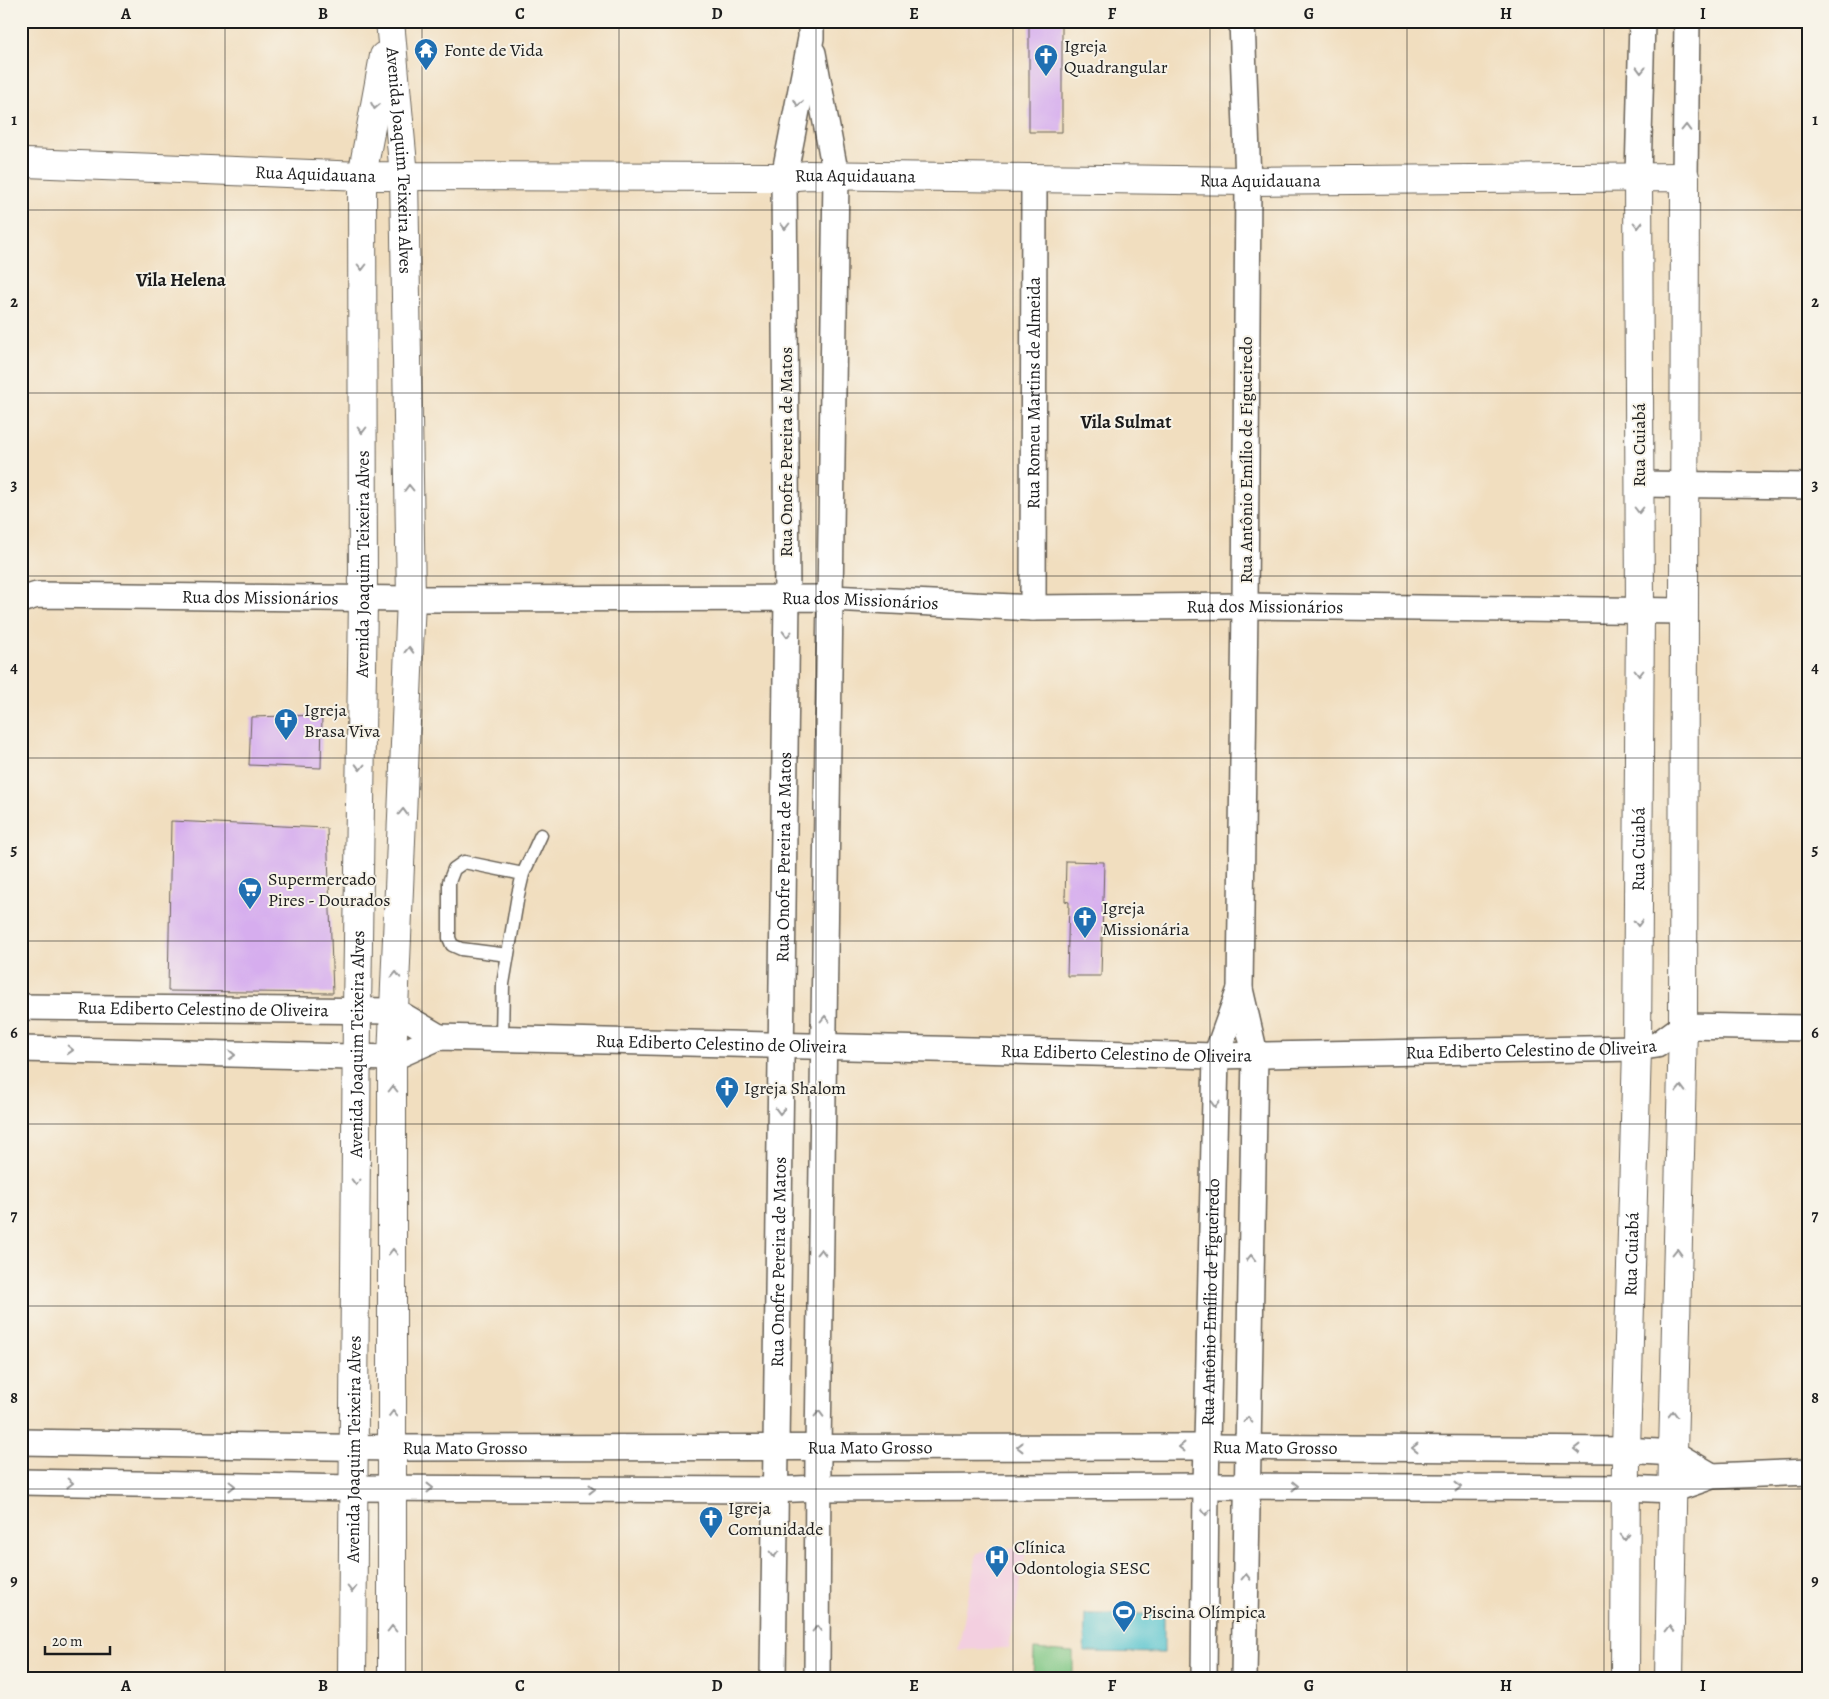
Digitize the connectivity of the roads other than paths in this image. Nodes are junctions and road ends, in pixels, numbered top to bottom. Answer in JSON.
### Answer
{"nodes":[{"id":1,"x":1242,"y":21,"type":"edge"},
{"id":2,"x":1642,"y":21,"type":"edge"},
{"id":3,"x":1687,"y":21,"type":"edge"},
{"id":4,"x":390,"y":22,"type":"edge"},
{"id":5,"x":811,"y":30,"type":"edge"},
{"id":6,"x":23,"y":163,"type":"edge"},
{"id":7,"x":362,"y":176,"type":"junction"},
{"id":8,"x":404,"y":176,"type":"junction"},
{"id":9,"x":836,"y":176,"type":"junction"},
{"id":10,"x":784,"y":177,"type":"junction"},
{"id":11,"x":1638,"y":177,"type":"junction"},
{"id":12,"x":1686,"y":177,"type":"junction"},
{"id":13,"x":1034,"y":178,"type":"junction"},
{"id":14,"x":1248,"y":181,"type":"junction"},
{"id":15,"x":1639,"y":484,"type":"junction"},
{"id":16,"x":1685,"y":485,"type":"junction"},
{"id":17,"x":1808,"y":486,"type":"edge"},
{"id":18,"x":26,"y":594,"type":"edge"},
{"id":19,"x":787,"y":598,"type":"junction"},
{"id":20,"x":831,"y":598,"type":"junction"},
{"id":21,"x":363,"y":599,"type":"junction"},
{"id":22,"x":411,"y":599,"type":"junction"},
{"id":23,"x":1245,"y":606,"type":"junction"},
{"id":24,"x":1033,"y":608,"type":"junction"},
{"id":25,"x":1640,"y":610,"type":"junction"},
{"id":26,"x":1684,"y":611,"type":"junction"},
{"id":27,"x":541,"y":835,"type":"dead end"},
{"id":28,"x":523,"y":874,"type":"junction"},
{"id":29,"x":508,"y":955,"type":"junction"},
{"id":30,"x":1240,"y":989,"type":"junction"},
{"id":31,"x":21,"y":1007,"type":"edge"},
{"id":32,"x":357,"y":1010,"type":"junction"},
{"id":33,"x":395,"y":1011,"type":"junction"},
{"id":34,"x":1683,"y":1026,"type":"junction"},
{"id":35,"x":1808,"y":1028,"type":"edge"},
{"id":36,"x":439,"y":1037,"type":"junction"},
{"id":37,"x":502,"y":1038,"type":"junction"},
{"id":38,"x":781,"y":1045,"type":"junction"},
{"id":39,"x":824,"y":1046,"type":"junction"},
{"id":40,"x":1637,"y":1048,"type":"junction"},
{"id":41,"x":21,"y":1049,"type":"edge"},
{"id":42,"x":1255,"y":1054,"type":"junction"},
{"id":43,"x":1216,"y":1056,"type":"junction"},
{"id":44,"x":358,"y":1058,"type":"junction"},
{"id":45,"x":392,"y":1058,"type":"junction"},
{"id":46,"x":21,"y":1442,"type":"edge"},
{"id":47,"x":353,"y":1446,"type":"junction"},
{"id":48,"x":818,"y":1447,"type":"junction"},
{"id":49,"x":1208,"y":1447,"type":"junction"},
{"id":50,"x":1248,"y":1447,"type":"junction"},
{"id":51,"x":393,"y":1448,"type":"junction"},
{"id":52,"x":775,"y":1448,"type":"junction"},
{"id":53,"x":1626,"y":1450,"type":"junction"},
{"id":54,"x":1672,"y":1453,"type":"junction"},
{"id":55,"x":1808,"y":1472,"type":"edge"},
{"id":56,"x":1712,"y":1476,"type":"junction"},
{"id":57,"x":21,"y":1482,"type":"edge"},
{"id":58,"x":1206,"y":1486,"type":"junction"},
{"id":59,"x":1246,"y":1486,"type":"junction"},
{"id":60,"x":353,"y":1488,"type":"junction"},
{"id":61,"x":393,"y":1488,"type":"junction"},
{"id":62,"x":818,"y":1488,"type":"junction"},
{"id":63,"x":1626,"y":1488,"type":"junction"},
{"id":64,"x":774,"y":1490,"type":"junction"},
{"id":65,"x":1672,"y":1490,"type":"junction"},
{"id":66,"x":352,"y":1678,"type":"edge"},
{"id":67,"x":392,"y":1678,"type":"edge"},
{"id":68,"x":773,"y":1678,"type":"edge"},
{"id":69,"x":817,"y":1678,"type":"edge"},
{"id":70,"x":1204,"y":1678,"type":"edge"},
{"id":71,"x":1244,"y":1678,"type":"edge"},
{"id":72,"x":1625,"y":1678,"type":"edge"},
{"id":73,"x":1669,"y":1678,"type":"edge"}],
"edges":[{"from":1,"to":14,"type":"street","name":"Rua Antônio Emílio de Figueiredo"},
{"from":2,"to":11,"type":"street","name":"Rua Cuiabá","one_way":true},
{"from":12,"to":3,"type":"street","one_way":true},
{"from":4,"to":7,"type":"street","name":"Avenida Joaquim Teixeira Alves","one_way":true},
{"from":4,"to":8,"type":"street","name":"Avenida Joaquim Teixeira Alves"},
{"from":5,"to":9,"type":"street","name":"Rua Onofre Pereira de Matos"},
{"from":5,"to":10,"type":"street","name":"Rua Onofre Pereira de Matos","one_way":true},
{"from":6,"to":7,"type":"street","name":"Rua Aquidauana"},
{"from":7,"to":8,"type":"street","name":"Rua Aquidauana"},
{"from":7,"to":21,"type":"street","name":"Avenida Joaquim Teixeira Alves","one_way":true},
{"from":8,"to":10,"type":"street","name":"Rua Aquidauana"},
{"from":22,"to":8,"type":"street","name":"Avenida Joaquim Teixeira Alves","one_way":true},
{"from":9,"to":10,"type":"street","name":"Rua Aquidauana"},
{"from":9,"to":13,"type":"street","name":"Rua Aquidauana"},
{"from":9,"to":20,"type":"street","name":"Rua Onofre Pereira de Matos"},
{"from":10,"to":19,"type":"street","name":"Rua Onofre Pereira de Matos","one_way":true},
{"from":11,"to":12,"type":"street","name":"Rua Aquidauana"},
{"from":11,"to":14,"type":"street","name":"Rua Aquidauana"},
{"from":11,"to":15,"type":"street","name":"Rua Cuiabá","one_way":true},
{"from":12,"to":16,"type":"street"},
{"from":13,"to":14,"type":"street","name":"Rua Aquidauana"},
{"from":13,"to":24,"type":"street","name":"Rua Romeu Martins de Almeida"},
{"from":14,"to":23,"type":"street","name":"Rua Antônio Emílio de Figueiredo"},
{"from":15,"to":16,"type":"street"},
{"from":15,"to":25,"type":"street","name":"Rua Cuiabá","one_way":true},
{"from":16,"to":17,"type":"street"},
{"from":16,"to":26,"type":"street"},
{"from":18,"to":21,"type":"street","name":"Rua dos Missionários"},
{"from":19,"to":20,"type":"street","name":"Rua dos Missionários"},
{"from":19,"to":22,"type":"street","name":"Rua dos Missionários"},
{"from":19,"to":38,"type":"street","name":"Rua Onofre Pereira de Matos","one_way":true},
{"from":20,"to":24,"type":"street","name":"Rua dos Missionários"},
{"from":39,"to":20,"type":"street","name":"Rua Onofre Pereira de Matos","one_way":true},
{"from":21,"to":22,"type":"street","name":"Rua dos Missionários"},
{"from":21,"to":32,"type":"street","name":"Avenida Joaquim Teixeira Alves","one_way":true},
{"from":33,"to":22,"type":"street","name":"Avenida Joaquim Teixeira Alves","one_way":true},
{"from":23,"to":24,"type":"street","name":"Rua dos Missionários"},
{"from":23,"to":25,"type":"street","name":"Rua dos Missionários"},
{"from":23,"to":30,"type":"street","name":"Rua Antônio Emílio de Figueiredo"},
{"from":25,"to":26,"type":"street","name":"Rua dos Missionários"},
{"from":25,"to":40,"type":"street","name":"Rua Cuiabá","one_way":true},
{"from":26,"to":34,"type":"street"},
{"from":27,"to":28,"type":"lane"},
{"from":28,"to":29,"type":"lane"},
{"from":28,"to":29,"type":"lane"},
{"from":29,"to":37,"type":"lane"},
{"from":30,"to":42,"type":"street","name":"Rua Antônio Emílio de Figueiredo"},
{"from":30,"to":43,"type":"street","name":"Rua Antônio Emílio de Figueiredo"},
{"from":31,"to":32,"type":"street","name":"Rua Ediberto Celestino de Oliveira"},
{"from":32,"to":33,"type":"street","name":"Rua Ediberto Celestino de Oliveira"},
{"from":32,"to":44,"type":"street","name":"Avenida Joaquim Teixeira Alves"},
{"from":33,"to":36,"type":"street","name":"Rua Ediberto Celestino de Oliveira"},
{"from":33,"to":45,"type":"street","name":"Avenida Joaquim Teixeira Alves"},
{"from":34,"to":35,"type":"street"},
{"from":34,"to":40,"type":"street","name":"Rua Ediberto Celestino de Oliveira"},
{"from":54,"to":34,"type":"street","one_way":true},
{"from":36,"to":37,"type":"street","name":"Rua Ediberto Celestino de Oliveira"},
{"from":36,"to":45,"type":"street","name":"Rua Ediberto Celestino de Oliveira"},
{"from":37,"to":38,"type":"street","name":"Rua Ediberto Celestino de Oliveira"},
{"from":38,"to":39,"type":"street","name":"Rua Ediberto Celestino de Oliveira"},
{"from":38,"to":52,"type":"street","name":"Rua Onofre Pereira de Matos","one_way":true},
{"from":39,"to":43,"type":"street","name":"Rua Ediberto Celestino de Oliveira"},
{"from":48,"to":39,"type":"street","name":"Rua Onofre Pereira de Matos","one_way":true},
{"from":40,"to":42,"type":"street","name":"Rua Ediberto Celestino de Oliveira"},
{"from":40,"to":53,"type":"street","name":"Rua Cuiabá"},
{"from":41,"to":44,"type":"street","name":"Rua Ediberto Celestino de Oliveira","one_way":true},
{"from":42,"to":43,"type":"street","name":"Rua Ediberto Celestino de Oliveira"},
{"from":50,"to":42,"type":"street","name":"Rua Antônio Emílio de Figueiredo","one_way":true},
{"from":43,"to":49,"type":"street","name":"Rua Antônio Emílio de Figueiredo","one_way":true},
{"from":44,"to":45,"type":"street","name":"Rua Ediberto Celestino de Oliveira"},
{"from":44,"to":47,"type":"street","name":"Avenida Joaquim Teixeira Alves","one_way":true},
{"from":51,"to":45,"type":"street","name":"Avenida Joaquim Teixeira Alves","one_way":true},
{"from":46,"to":47,"type":"street","name":"Rua Mato Grosso"},
{"from":47,"to":51,"type":"street","name":"Rua Mato Grosso"},
{"from":47,"to":60,"type":"street","name":"Avenida Joaquim Teixeira Alves"},
{"from":49,"to":48,"type":"street","name":"Rua Mato Grosso","one_way":true},
{"from":48,"to":52,"type":"street","name":"Rua Mato Grosso"},
{"from":48,"to":62,"type":"street","name":"Rua Onofre Pereira de Matos"},
{"from":49,"to":50,"type":"street","name":"Rua Mato Grosso"},
{"from":49,"to":58,"type":"street","name":"Rua Antônio Emílio de Figueiredo"},
{"from":53,"to":50,"type":"street","name":"Rua Mato Grosso","one_way":true},
{"from":50,"to":59,"type":"street","name":"Rua Antônio Emílio de Figueiredo"},
{"from":51,"to":52,"type":"street","name":"Rua Mato Grosso"},
{"from":51,"to":61,"type":"street","name":"Avenida Joaquim Teixeira Alves"},
{"from":52,"to":64,"type":"street","name":"Rua Onofre Pereira de Matos"},
{"from":53,"to":54,"type":"street","name":"Rua Mato Grosso"},
{"from":53,"to":63,"type":"street","name":"Rua Cuiabá"},
{"from":54,"to":56,"type":"street","name":"Rua Mato Grosso"},
{"from":54,"to":65,"type":"street"},
{"from":55,"to":56,"type":"street"},
{"from":56,"to":65,"type":"street"},
{"from":57,"to":60,"type":"street","one_way":true},
{"from":58,"to":59,"type":"street"},
{"from":58,"to":62,"type":"street"},
{"from":58,"to":70,"type":"street","name":"Rua Antônio Emílio de Figueiredo","one_way":true},
{"from":59,"to":63,"type":"street","one_way":true},
{"from":71,"to":59,"type":"street","name":"Rua Antônio Emílio de Figueiredo","one_way":true},
{"from":60,"to":61,"type":"street"},
{"from":60,"to":66,"type":"street","name":"Avenida Joaquim Teixeira Alves","one_way":true},
{"from":61,"to":64,"type":"street","one_way":true},
{"from":67,"to":61,"type":"street","name":"Avenida Joaquim Teixeira Alves","one_way":true},
{"from":62,"to":64,"type":"street"},
{"from":69,"to":62,"type":"street","name":"Rua Onofre Pereira de Matos","one_way":true},
{"from":63,"to":65,"type":"street"},
{"from":63,"to":72,"type":"street","name":"Rua Cuiabá","one_way":true},
{"from":64,"to":68,"type":"street","name":"Rua Onofre Pereira de Matos","one_way":true},
{"from":73,"to":65,"type":"street","one_way":true}]}
